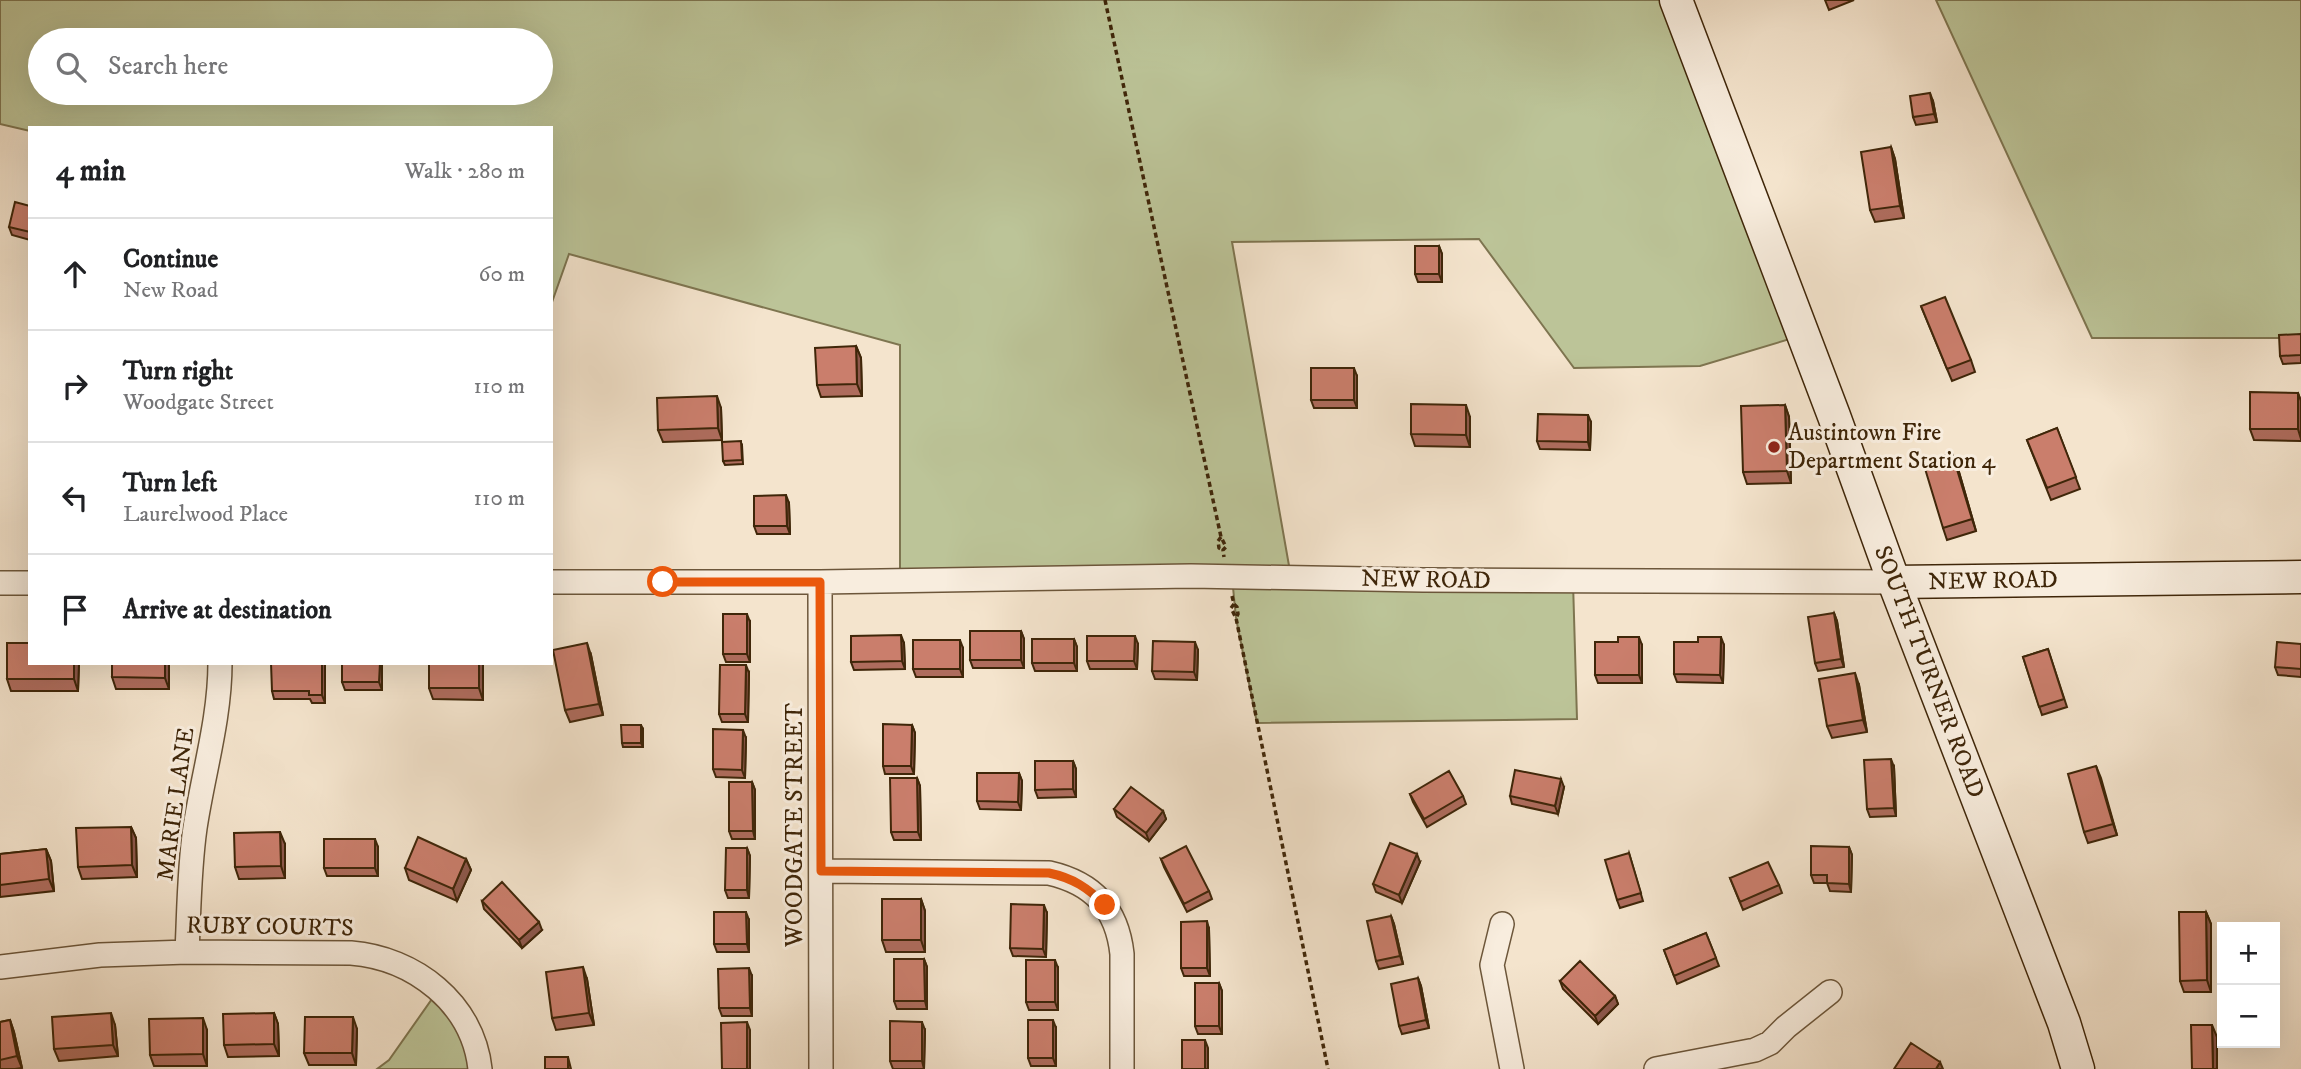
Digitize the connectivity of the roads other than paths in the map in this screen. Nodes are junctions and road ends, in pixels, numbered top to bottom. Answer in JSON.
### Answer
{"nodes":[{"id":1,"x":1676,"y":0,"type":"edge"},
{"id":2,"x":2301,"y":577,"type":"edge"},
{"id":3,"x":553,"y":582,"type":"edge"},
{"id":4,"x":820,"y":582,"type":"junction"},
{"id":5,"x":1894,"y":582,"type":"junction"},
{"id":6,"x":0,"y":583,"type":"edge"},
{"id":7,"x":28,"y":583,"type":"edge"},
{"id":8,"x":220,"y":665,"type":"edge"},
{"id":9,"x":821,"y":871,"type":"junction"},
{"id":10,"x":1502,"y":924,"type":"dead end"},
{"id":11,"x":187,"y":952,"type":"junction"},
{"id":12,"x":0,"y":967,"type":"edge"},
{"id":13,"x":1830,"y":992,"type":"dead end"},
{"id":14,"x":480,"y":1069,"type":"edge"},
{"id":15,"x":821,"y":1069,"type":"edge"},
{"id":16,"x":1122,"y":1069,"type":"edge"},
{"id":17,"x":1512,"y":1069,"type":"edge"},
{"id":18,"x":1656,"y":1069,"type":"edge"},
{"id":19,"x":2078,"y":1069,"type":"edge"}],
"edges":[{"from":1,"to":5,"type":"street","name":"SOUTH TURNER ROAD"},
{"from":2,"to":5,"type":"street","name":"NEW ROAD"},
{"from":3,"to":4,"type":"street","name":"NEW ROAD"},
{"from":4,"to":5,"type":"street","name":"NEW ROAD"},
{"from":4,"to":9,"type":"street","name":"WOODGATE STREET"},
{"from":5,"to":19,"type":"street","name":"SOUTH TURNER ROAD"},
{"from":6,"to":7,"type":"street"},
{"from":8,"to":11,"type":"street","name":"MARIE LANE"},
{"from":9,"to":15,"type":"street","name":"WOODGATE STREET"},
{"from":9,"to":16,"type":"street"},
{"from":10,"to":17,"type":"street"},
{"from":11,"to":12,"type":"street","name":"RUBY COURTS"},
{"from":11,"to":14,"type":"street","name":"RUBY COURTS"},
{"from":13,"to":18,"type":"street"}]}
